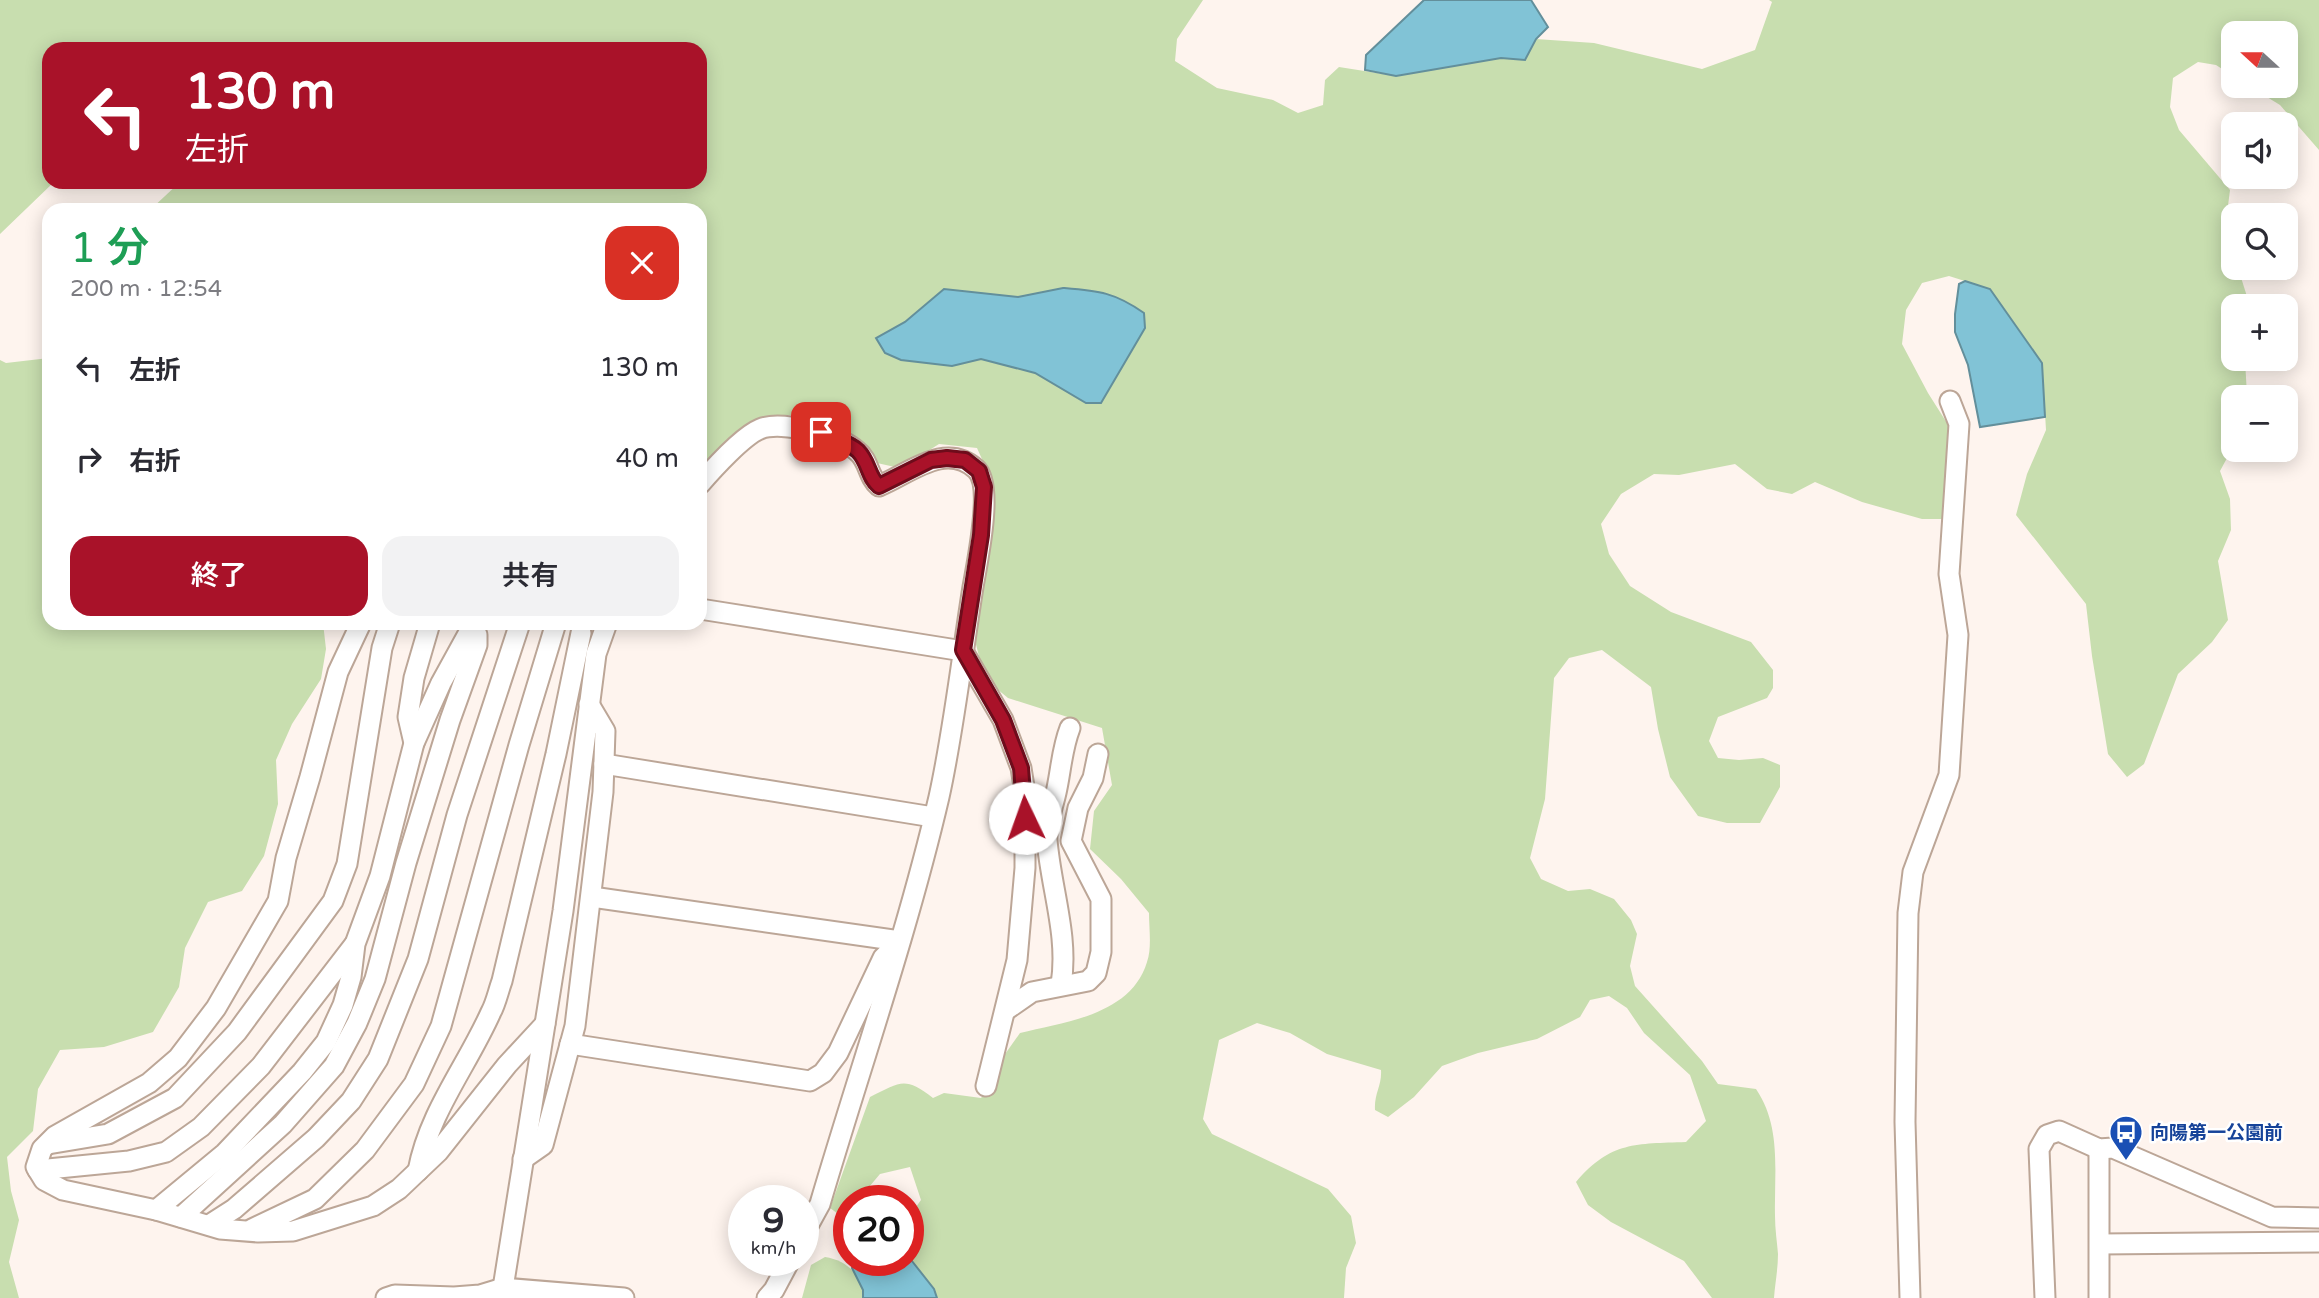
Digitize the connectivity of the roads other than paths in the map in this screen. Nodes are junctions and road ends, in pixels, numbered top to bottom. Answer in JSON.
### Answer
{"nodes":[{"id":1,"x":1950,"y":401,"type":"dead end"},
{"id":2,"x":707,"y":476,"type":"edge"},
{"id":3,"x":707,"y":610,"type":"edge"},
{"id":4,"x":358,"y":630,"type":"edge"},
{"id":5,"x":388,"y":630,"type":"edge"},
{"id":6,"x":428,"y":630,"type":"edge"},
{"id":7,"x":470,"y":630,"type":"edge"},
{"id":8,"x":474,"y":630,"type":"edge"},
{"id":9,"x":518,"y":630,"type":"edge"},
{"id":10,"x":554,"y":630,"type":"edge"},
{"id":11,"x":605,"y":630,"type":"edge"},
{"id":12,"x":581,"y":633,"type":"dead end"},
{"id":13,"x":963,"y":650,"type":"junction"},
{"id":14,"x":589,"y":704,"type":"junction"},
{"id":15,"x":1070,"y":728,"type":"dead end"},
{"id":16,"x":414,"y":743,"type":"junction"},
{"id":17,"x":1098,"y":754,"type":"dead end"},
{"id":18,"x":604,"y":764,"type":"junction"},
{"id":19,"x":933,"y":817,"type":"junction"},
{"id":20,"x":592,"y":897,"type":"junction"},
{"id":21,"x":900,"y":941,"type":"junction"},
{"id":22,"x":355,"y":944,"type":"junction"},
{"id":23,"x":1061,"y":985,"type":"junction"},
{"id":24,"x":1006,"y":1010,"type":"junction"},
{"id":25,"x":545,"y":1024,"type":"junction"},
{"id":26,"x":570,"y":1044,"type":"junction"},
{"id":27,"x":986,"y":1086,"type":"dead end"},
{"id":28,"x":47,"y":1144,"type":"junction"},
{"id":29,"x":2099,"y":1149,"type":"junction"},
{"id":30,"x":523,"y":1159,"type":"junction"},
{"id":31,"x":38,"y":1170,"type":"junction"},
{"id":32,"x":418,"y":1171,"type":"junction"},
{"id":33,"x":819,"y":1206,"type":"edge"},
{"id":34,"x":156,"y":1210,"type":"junction"},
{"id":35,"x":181,"y":1217,"type":"junction"},
{"id":36,"x":2319,"y":1218,"type":"edge"},
{"id":37,"x":209,"y":1225,"type":"junction"},
{"id":38,"x":248,"y":1231,"type":"junction"},
{"id":39,"x":2319,"y":1242,"type":"edge"},
{"id":40,"x":2100,"y":1244,"type":"junction"},
{"id":41,"x":781,"y":1276,"type":"edge"},
{"id":42,"x":505,"y":1293,"type":"edge"},
{"id":43,"x":386,"y":1298,"type":"edge"},
{"id":44,"x":624,"y":1298,"type":"edge"},
{"id":45,"x":767,"y":1298,"type":"edge"},
{"id":46,"x":1910,"y":1298,"type":"edge"},
{"id":47,"x":2045,"y":1298,"type":"edge"},
{"id":48,"x":2099,"y":1298,"type":"edge"}],
"edges":[{"from":1,"to":46,"type":"street"},
{"from":2,"to":13,"type":"street"},
{"from":3,"to":13,"type":"street"},
{"from":4,"to":28,"type":"street"},
{"from":5,"to":28,"type":"street"},
{"from":6,"to":16,"type":"street"},
{"from":7,"to":16,"type":"street"},
{"from":8,"to":35,"type":"street"},
{"from":9,"to":37,"type":"street"},
{"from":10,"to":38,"type":"street"},
{"from":11,"to":14,"type":"street"},
{"from":12,"to":32,"type":"street"},
{"from":13,"to":19,"type":"street"},
{"from":13,"to":24,"type":"street"},
{"from":14,"to":18,"type":"street"},
{"from":14,"to":25,"type":"street"},
{"from":15,"to":23,"type":"street"},
{"from":16,"to":22,"type":"street"},
{"from":17,"to":23,"type":"street"},
{"from":18,"to":19,"type":"street"},
{"from":18,"to":20,"type":"street"},
{"from":19,"to":21,"type":"street"},
{"from":20,"to":21,"type":"street"},
{"from":20,"to":26,"type":"street"},
{"from":21,"to":26,"type":"street"},
{"from":21,"to":33,"type":"street"},
{"from":22,"to":31,"type":"street"},
{"from":22,"to":34,"type":"street"},
{"from":23,"to":24,"type":"street"},
{"from":24,"to":27,"type":"street"},
{"from":25,"to":30,"type":"street"},
{"from":25,"to":32,"type":"street"},
{"from":26,"to":30,"type":"street"},
{"from":28,"to":31,"type":"street"},
{"from":29,"to":36,"type":"street"},
{"from":29,"to":40,"type":"street"},
{"from":29,"to":47,"type":"street"},
{"from":30,"to":42,"type":"street"},
{"from":31,"to":34,"type":"street"},
{"from":32,"to":38,"type":"street"},
{"from":34,"to":35,"type":"street"},
{"from":35,"to":37,"type":"street"},
{"from":37,"to":38,"type":"street"},
{"from":39,"to":40,"type":"street"},
{"from":40,"to":48,"type":"street"},
{"from":41,"to":45,"type":"street"},
{"from":42,"to":43,"type":"street"},
{"from":42,"to":44,"type":"street"}]}
